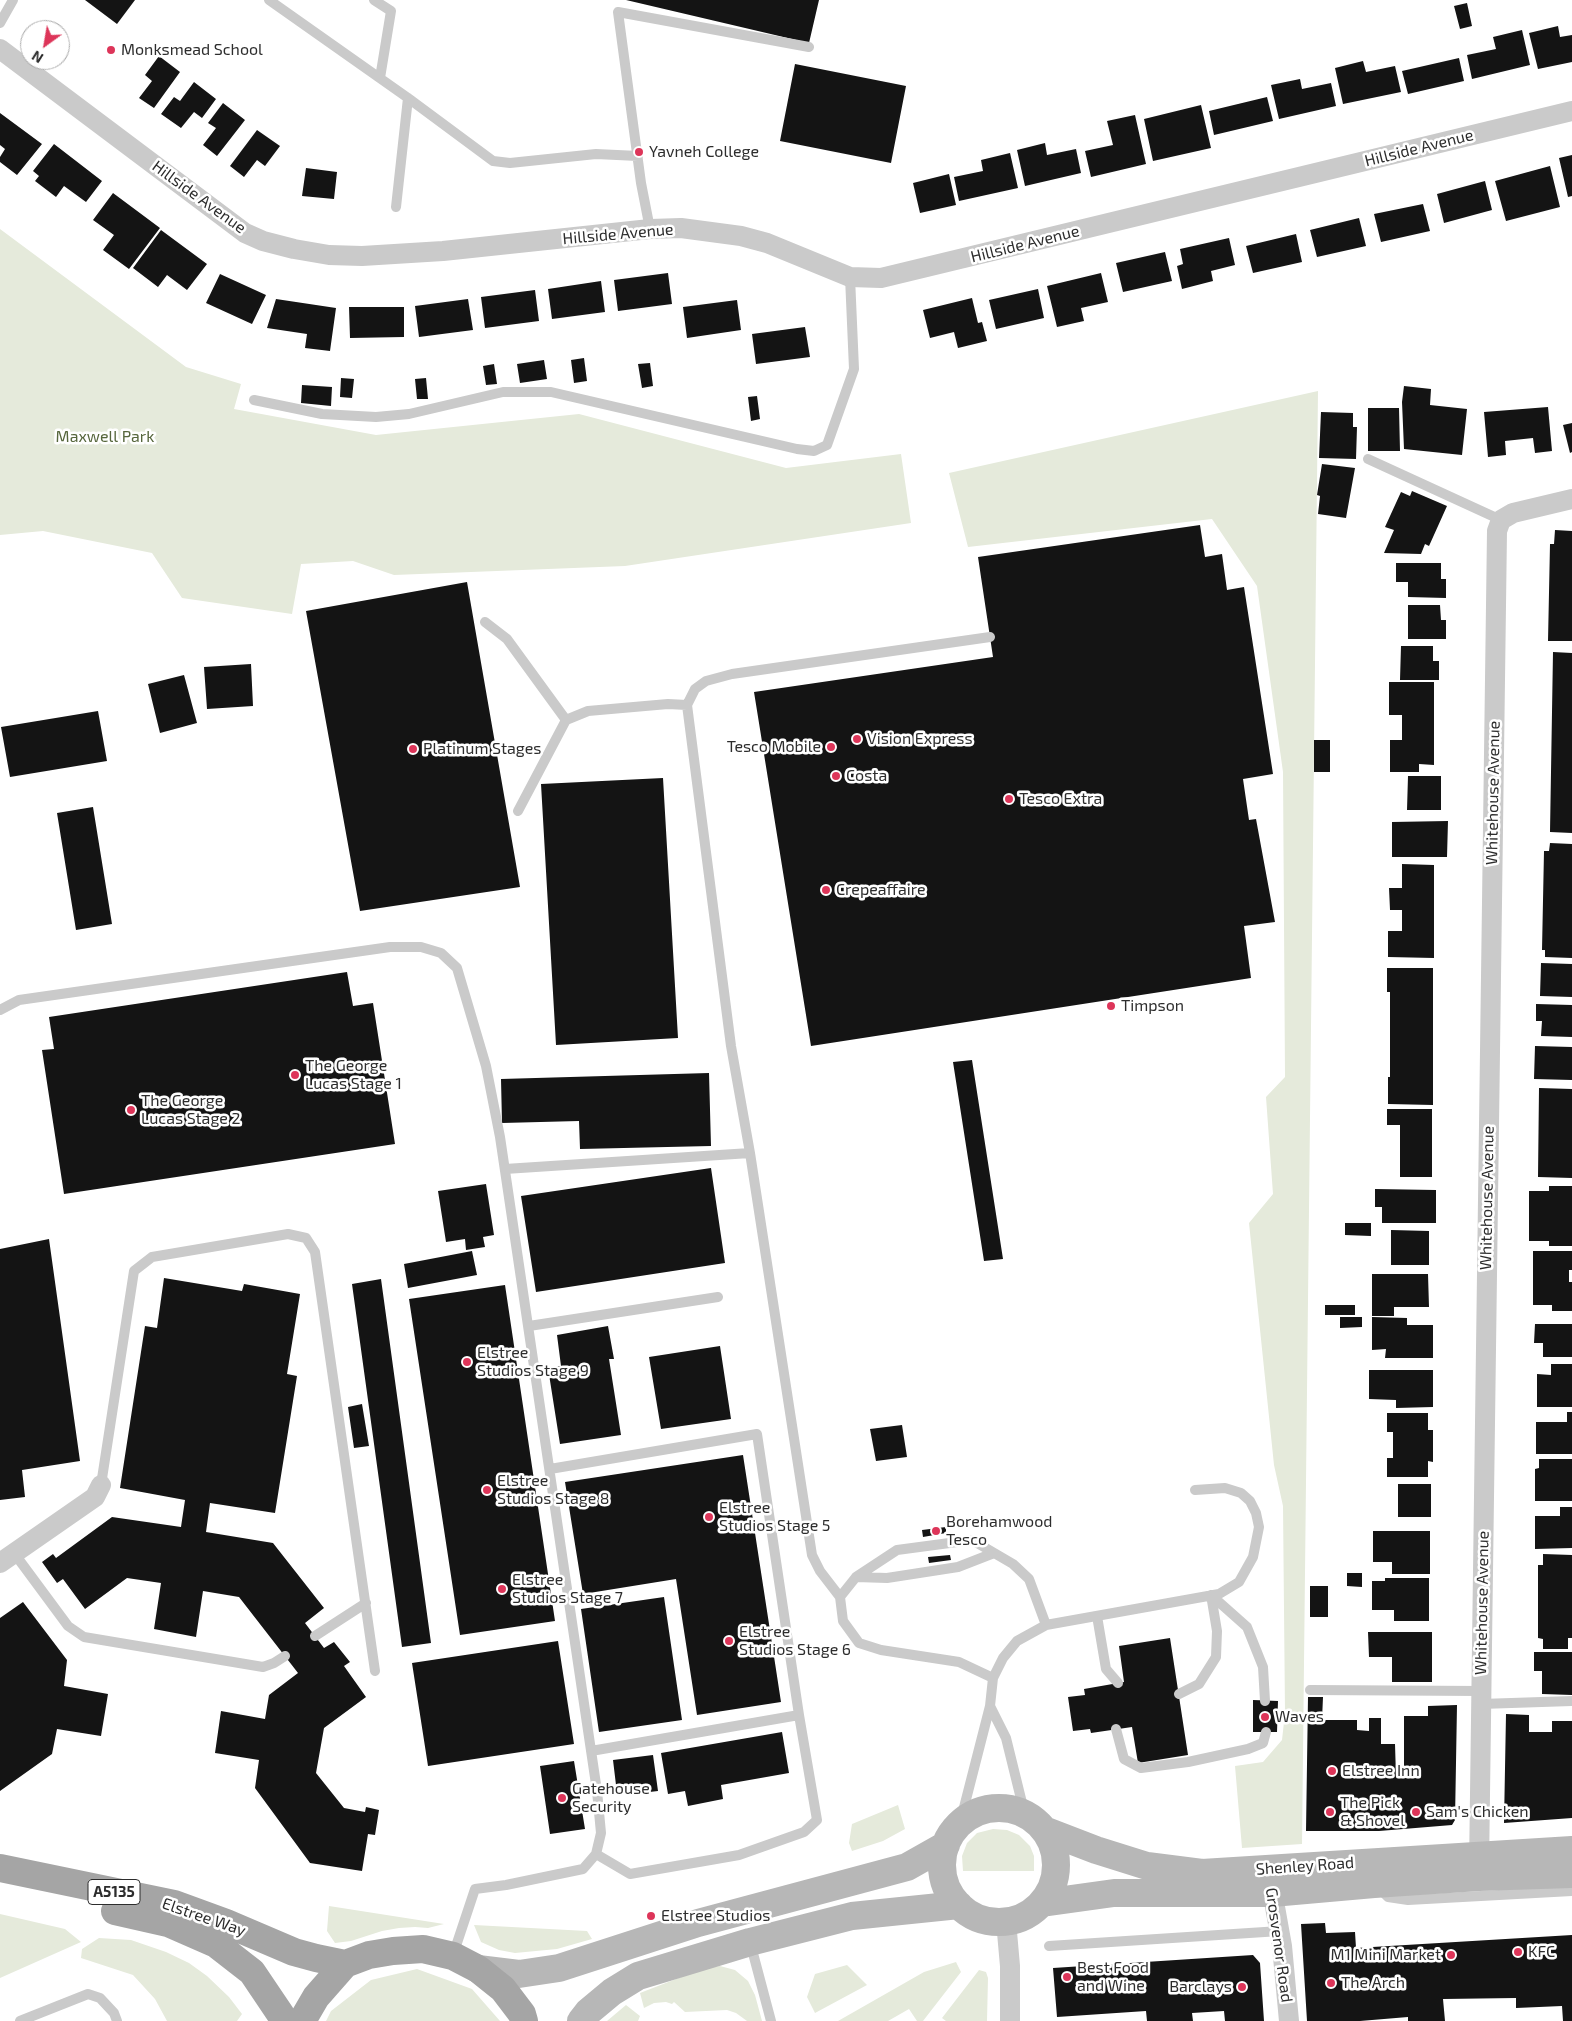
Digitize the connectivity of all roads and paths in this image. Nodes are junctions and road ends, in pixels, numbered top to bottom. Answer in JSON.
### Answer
{"nodes":[{"id":1,"x":13,"y":0,"type":"edge"},
{"id":2,"x":269,"y":0,"type":"edge"},
{"id":3,"x":374,"y":0,"type":"edge"},
{"id":4,"x":0,"y":22,"type":"edge"},
{"id":5,"x":809,"y":47,"type":"dead end"},
{"id":6,"x":0,"y":49,"type":"edge"},
{"id":7,"x":380,"y":78,"type":"junction"},
{"id":8,"x":408,"y":98,"type":"junction"},
{"id":9,"x":1572,"y":110,"type":"edge"},
{"id":10,"x":638,"y":156,"type":"junction"},
{"id":11,"x":396,"y":207,"type":"dead end"},
{"id":12,"x":650,"y":229,"type":"junction"},
{"id":13,"x":850,"y":277,"type":"junction"},
{"id":14,"x":254,"y":400,"type":"dead end"},
{"id":15,"x":1368,"y":459,"type":"dead end"},
{"id":16,"x":1572,"y":500,"type":"edge"},
{"id":17,"x":1501,"y":520,"type":"junction"},
{"id":18,"x":485,"y":622,"type":"dead end"},
{"id":19,"x":990,"y":637,"type":"dead end"},
{"id":20,"x":687,"y":705,"type":"junction"},
{"id":21,"x":566,"y":720,"type":"junction"},
{"id":22,"x":518,"y":811,"type":"dead end"},
{"id":23,"x":0,"y":1010,"type":"edge"},
{"id":24,"x":750,"y":1153,"type":"junction"},
{"id":25,"x":506,"y":1168,"type":"junction"},
{"id":26,"x":718,"y":1297,"type":"dead end"},
{"id":27,"x":529,"y":1326,"type":"junction"},
{"id":28,"x":550,"y":1469,"type":"junction"},
{"id":29,"x":101,"y":1485,"type":"joint"},
{"id":30,"x":1195,"y":1490,"type":"dead end"},
{"id":31,"x":994,"y":1553,"type":"junction"},
{"id":32,"x":7,"y":1558,"type":"edge"},
{"id":33,"x":856,"y":1577,"type":"junction"},
{"id":34,"x":1211,"y":1595,"type":"junction"},
{"id":35,"x":840,"y":1597,"type":"junction"},
{"id":36,"x":366,"y":1604,"type":"junction"},
{"id":37,"x":1097,"y":1616,"type":"junction"},
{"id":38,"x":1046,"y":1625,"type":"junction"},
{"id":39,"x":315,"y":1636,"type":"dead end"},
{"id":40,"x":285,"y":1656,"type":"dead end"},
{"id":41,"x":375,"y":1671,"type":"dead end"},
{"id":42,"x":993,"y":1678,"type":"junction"},
{"id":43,"x":1114,"y":1684,"type":"dead end"},
{"id":44,"x":1310,"y":1690,"type":"dead end"},
{"id":45,"x":1179,"y":1694,"type":"dead end"},
{"id":46,"x":1481,"y":1697,"type":"junction"},
{"id":47,"x":1265,"y":1701,"type":"dead end"},
{"id":48,"x":1572,"y":1701,"type":"edge"},
{"id":49,"x":990,"y":1706,"type":"junction"},
{"id":50,"x":799,"y":1715,"type":"junction"},
{"id":51,"x":1116,"y":1729,"type":"dead end"},
{"id":52,"x":1266,"y":1732,"type":"dead end"},
{"id":53,"x":591,"y":1751,"type":"junction"},
{"id":54,"x":1035,"y":1822,"type":"junction"},
{"id":55,"x":953,"y":1834,"type":"junction"},
{"id":56,"x":1572,"y":1850,"type":"edge"},
{"id":57,"x":596,"y":1854,"type":"junction"},
{"id":58,"x":1479,"y":1866,"type":"junction"},
{"id":59,"x":0,"y":1868,"type":"edge"},
{"id":60,"x":1572,"y":1874,"type":"edge"},
{"id":61,"x":1270,"y":1881,"type":"junction"},
{"id":62,"x":1374,"y":1884,"type":"junction"},
{"id":63,"x":0,"y":1888,"type":"edge"},
{"id":64,"x":1572,"y":1891,"type":"edge"},
{"id":65,"x":1042,"y":1903,"type":"junction"},
{"id":66,"x":959,"y":1905,"type":"junction"},
{"id":67,"x":1006,"y":1921,"type":"junction"},
{"id":68,"x":1280,"y":1932,"type":"junction"},
{"id":69,"x":750,"y":1942,"type":"junction"},
{"id":70,"x":1049,"y":1946,"type":"dead end"},
{"id":71,"x":453,"y":1956,"type":"junction"},
{"id":72,"x":345,"y":1964,"type":"junction"},
{"id":73,"x":478,"y":1969,"type":"junction"},
{"id":74,"x":20,"y":2021,"type":"edge"},
{"id":75,"x":117,"y":2021,"type":"edge"},
{"id":76,"x":283,"y":2021,"type":"edge"},
{"id":77,"x":302,"y":2021,"type":"edge"},
{"id":78,"x":524,"y":2021,"type":"edge"},
{"id":79,"x":581,"y":2021,"type":"edge"},
{"id":80,"x":771,"y":2021,"type":"edge"},
{"id":81,"x":1010,"y":2021,"type":"edge"},
{"id":82,"x":1289,"y":2021,"type":"edge"}],
"edges":[{"from":1,"to":4,"type":"lane"},
{"from":2,"to":7,"type":"lane"},
{"from":3,"to":7,"type":"lane"},
{"from":5,"to":10,"type":"lane"},
{"from":6,"to":12,"type":"street","name":"Hillside Avenue"},
{"from":7,"to":8,"type":"lane"},
{"from":8,"to":10,"type":"lane"},
{"from":8,"to":11,"type":"lane"},
{"from":9,"to":13,"type":"street","name":"Hillside Avenue"},
{"from":10,"to":12,"type":"lane"},
{"from":12,"to":13,"type":"street","name":"Hillside Avenue"},
{"from":13,"to":14,"type":"lane"},
{"from":15,"to":17,"type":"lane"},
{"from":16,"to":17,"type":"street"},
{"from":17,"to":46,"type":"street","name":"Whitehouse Avenue"},
{"from":18,"to":21,"type":"lane"},
{"from":19,"to":20,"type":"lane"},
{"from":20,"to":21,"type":"lane"},
{"from":20,"to":24,"type":"lane"},
{"from":21,"to":22,"type":"lane"},
{"from":23,"to":25,"type":"lane"},
{"from":24,"to":25,"type":"lane"},
{"from":24,"to":35,"type":"lane"},
{"from":25,"to":27,"type":"lane"},
{"from":26,"to":27,"type":"lane"},
{"from":27,"to":28,"type":"lane"},
{"from":28,"to":50,"type":"lane"},
{"from":28,"to":53,"type":"lane"},
{"from":29,"to":32,"type":"street"},
{"from":29,"to":36,"type":"lane"},
{"from":30,"to":34,"type":"lane"},
{"from":31,"to":33,"type":"lane"},
{"from":31,"to":33,"type":"lane"},
{"from":31,"to":38,"type":"lane"},
{"from":32,"to":40,"type":"lane"},
{"from":33,"to":35,"type":"lane"},
{"from":34,"to":37,"type":"lane"},
{"from":34,"to":45,"type":"lane"},
{"from":34,"to":47,"type":"lane"},
{"from":35,"to":42,"type":"lane"},
{"from":36,"to":39,"type":"lane"},
{"from":36,"to":41,"type":"lane"},
{"from":37,"to":38,"type":"lane"},
{"from":37,"to":43,"type":"lane"},
{"from":38,"to":42,"type":"lane"},
{"from":42,"to":49,"type":"lane"},
{"from":44,"to":46,"type":"lane"},
{"from":46,"to":48,"type":"lane"},
{"from":46,"to":58,"type":"street","name":"Whitehouse Avenue"},
{"from":49,"to":54,"type":"lane"},
{"from":49,"to":55,"type":"lane"},
{"from":50,"to":53,"type":"lane"},
{"from":50,"to":57,"type":"lane"},
{"from":51,"to":52,"type":"lane"},
{"from":53,"to":57,"type":"lane"},
{"from":54,"to":55,"type":"main road"},
{"from":54,"to":61,"type":"main road","name":"Shenley Road"},
{"from":54,"to":65,"type":"main road"},
{"from":55,"to":66,"type":"main road"},
{"from":55,"to":73,"type":"main road"},
{"from":56,"to":58,"type":"main road","name":"Shenley Road"},
{"from":57,"to":71,"type":"lane"},
{"from":58,"to":60,"type":"main road","name":"Shenley Road"},
{"from":58,"to":61,"type":"main road","name":"Shenley Road"},
{"from":58,"to":62,"type":"main road","name":"Shenley Road"},
{"from":59,"to":72,"type":"main road","name":"Elstree Way","number":"A5135"},
{"from":61,"to":62,"type":"main road","name":"Shenley Road"},
{"from":61,"to":65,"type":"main road","name":"Shenley Road"},
{"from":61,"to":68,"type":"street","name":"Grosvenor Road"},
{"from":62,"to":64,"type":"lane"},
{"from":63,"to":76,"type":"main road","name":"Elstree Way","number":"A5135"},
{"from":65,"to":67,"type":"main road"},
{"from":66,"to":67,"type":"main road"},
{"from":66,"to":69,"type":"main road"},
{"from":67,"to":81,"type":"street"},
{"from":68,"to":70,"type":"lane"},
{"from":68,"to":82,"type":"street","name":"Grosvenor Road"},
{"from":69,"to":79,"type":"main road"},
{"from":69,"to":80,"type":"lane"},
{"from":71,"to":72,"type":"main road"},
{"from":71,"to":73,"type":"main road"},
{"from":72,"to":77,"type":"main road"},
{"from":73,"to":78,"type":"main road"},
{"from":74,"to":75,"type":"lane"}]}
